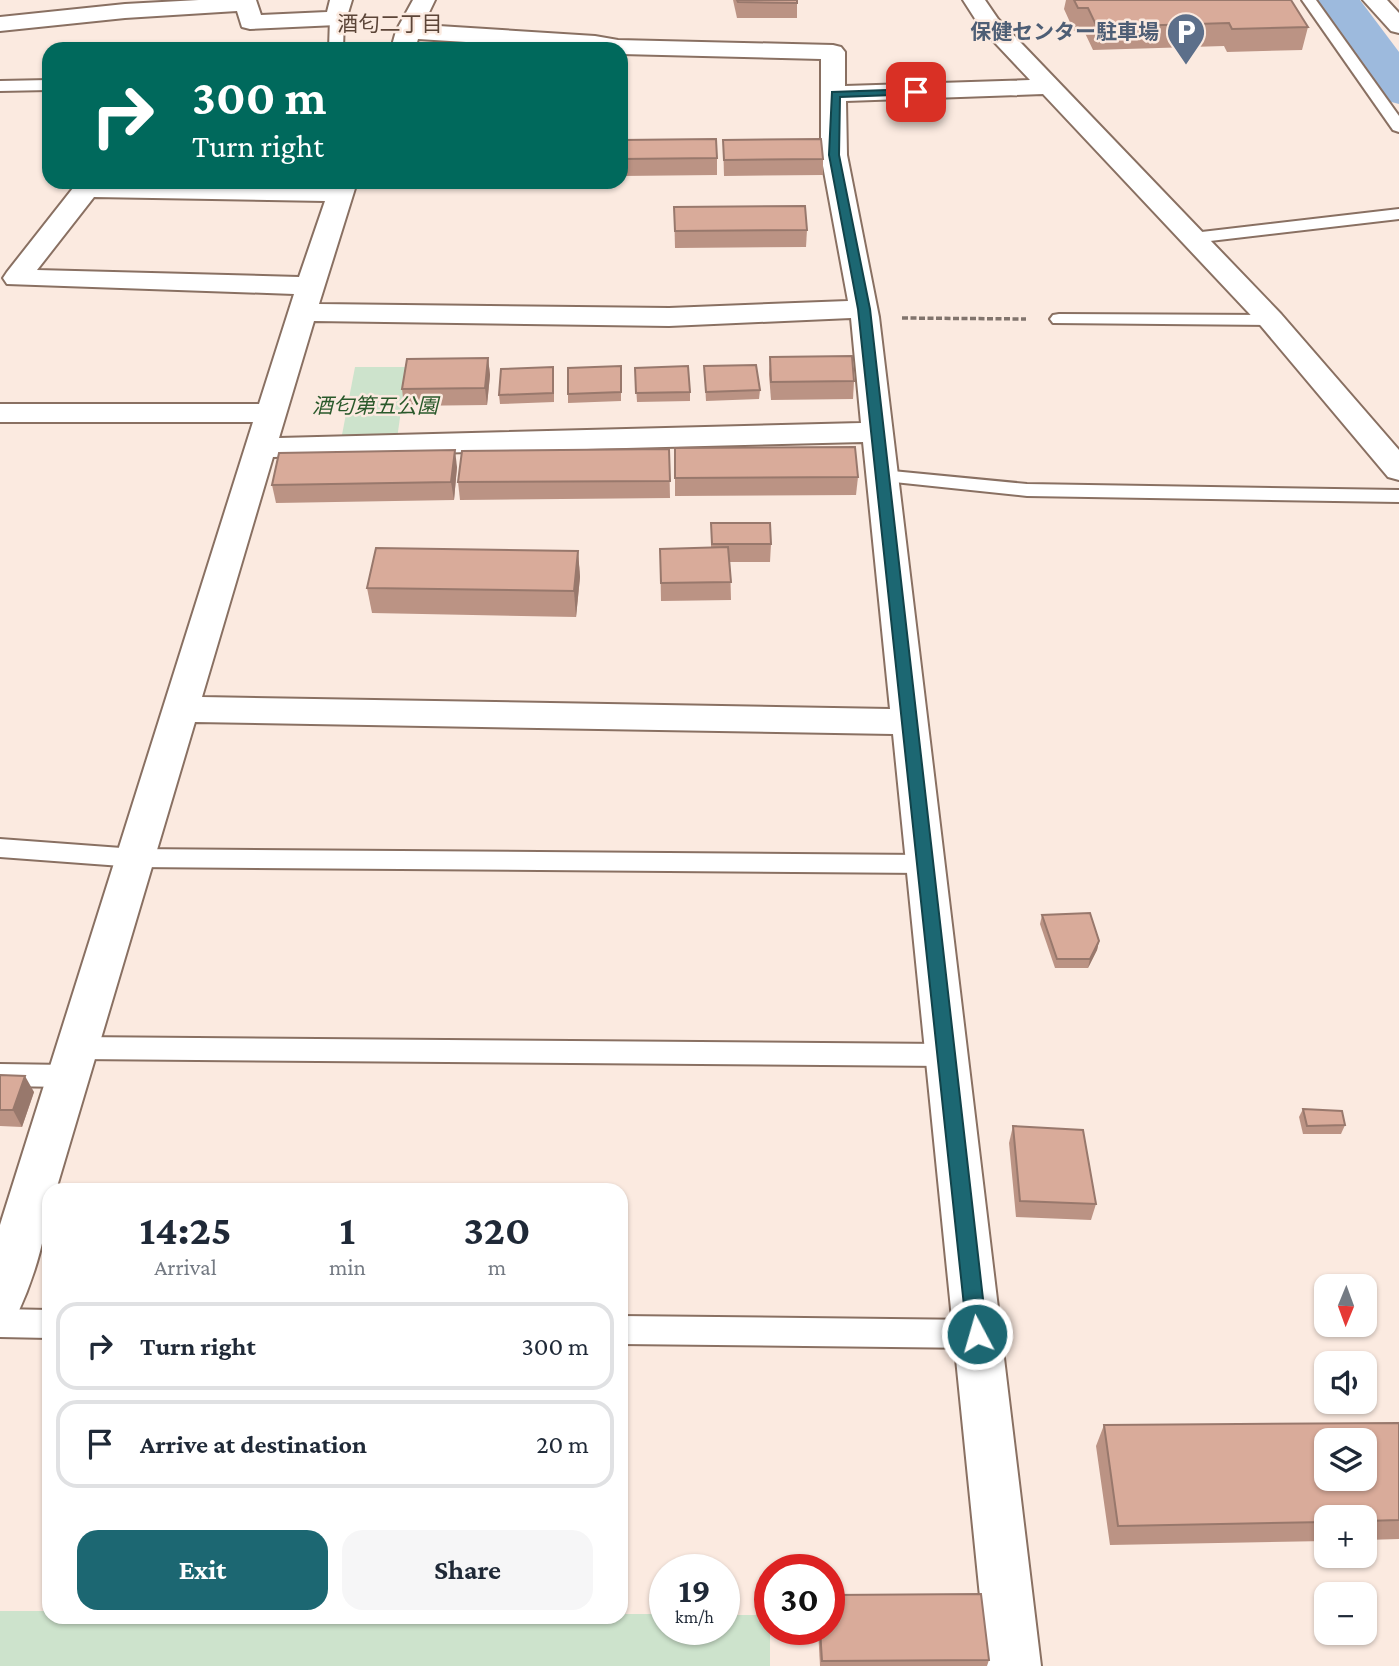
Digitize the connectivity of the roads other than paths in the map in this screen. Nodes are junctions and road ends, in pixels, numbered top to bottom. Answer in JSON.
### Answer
{"nodes":[{"id":1,"x":974,"y":0,"type":"edge"},
{"id":2,"x":1309,"y":0,"type":"edge"},
{"id":3,"x":1374,"y":0,"type":"edge"},
{"id":4,"x":339,"y":9,"type":"edge"},
{"id":5,"x":0,"y":24,"type":"edge"},
{"id":6,"x":1399,"y":26,"type":"edge"},
{"id":7,"x":412,"y":27,"type":"edge"},
{"id":8,"x":337,"y":42,"type":"edge"},
{"id":9,"x":584,"y":42,"type":"edge"},
{"id":10,"x":628,"y":47,"type":"edge"},
{"id":11,"x":42,"y":85,"type":"edge"},
{"id":12,"x":0,"y":86,"type":"edge"},
{"id":13,"x":1051,"y":87,"type":"junction"},
{"id":14,"x":835,"y":94,"type":"junction"},
{"id":15,"x":1399,"y":127,"type":"edge"},
{"id":16,"x":86,"y":189,"type":"edge"},
{"id":17,"x":342,"y":189,"type":"edge"},
{"id":18,"x":1399,"y":214,"type":"edge"},
{"id":19,"x":1194,"y":237,"type":"junction"},
{"id":20,"x":306,"y":299,"type":"junction"},
{"id":21,"x":864,"y":313,"type":"junction"},
{"id":22,"x":1059,"y":319,"type":"road end"},
{"id":23,"x":1271,"y":320,"type":"junction"},
{"id":24,"x":0,"y":414,"type":"edge"},
{"id":25,"x":266,"y":431,"type":"junction"},
{"id":26,"x":878,"y":432,"type":"junction"},
{"id":27,"x":1399,"y":470,"type":"edge"},
{"id":28,"x":882,"y":476,"type":"junction"},
{"id":29,"x":1399,"y":496,"type":"edge"},
{"id":30,"x":181,"y":709,"type":"junction"},
{"id":31,"x":909,"y":722,"type":"junction"},
{"id":32,"x":0,"y":848,"type":"edge"},
{"id":33,"x":135,"y":858,"type":"junction"},
{"id":34,"x":925,"y":864,"type":"junction"},
{"id":35,"x":946,"y":1055,"type":"junction"},
{"id":36,"x":73,"y":1062,"type":"junction"},
{"id":37,"x":0,"y":1074,"type":"edge"},
{"id":38,"x":0,"y":1300,"type":"edge"},
{"id":39,"x":0,"y":1323,"type":"edge"},
{"id":40,"x":42,"y":1324,"type":"edge"},
{"id":41,"x":628,"y":1330,"type":"edge"},
{"id":42,"x":977,"y":1334,"type":"junction"},
{"id":43,"x":1014,"y":1666,"type":"edge"}],
"edges":[{"from":1,"to":13,"type":"street"},
{"from":2,"to":15,"type":"lane"},
{"from":3,"to":6,"type":"street"},
{"from":4,"to":5,"type":"street"},
{"from":4,"to":8,"type":"lane"},
{"from":7,"to":9,"type":"street"},
{"from":10,"to":14,"type":"street"},
{"from":11,"to":12,"type":"lane"},
{"from":13,"to":14,"type":"street"},
{"from":13,"to":19,"type":"street"},
{"from":14,"to":21,"type":"street"},
{"from":16,"to":20,"type":"street"},
{"from":17,"to":20,"type":"street"},
{"from":18,"to":19,"type":"lane"},
{"from":19,"to":23,"type":"street"},
{"from":20,"to":21,"type":"street"},
{"from":20,"to":25,"type":"street"},
{"from":21,"to":26,"type":"street"},
{"from":22,"to":23,"type":"lane"},
{"from":23,"to":27,"type":"street"},
{"from":24,"to":25,"type":"street"},
{"from":25,"to":26,"type":"street"},
{"from":25,"to":30,"type":"street"},
{"from":26,"to":28,"type":"street"},
{"from":28,"to":29,"type":"lane"},
{"from":28,"to":31,"type":"street"},
{"from":30,"to":31,"type":"street"},
{"from":30,"to":33,"type":"street"},
{"from":31,"to":34,"type":"street"},
{"from":32,"to":33,"type":"lane"},
{"from":33,"to":34,"type":"lane"},
{"from":33,"to":36,"type":"street"},
{"from":34,"to":35,"type":"street"},
{"from":35,"to":36,"type":"lane"},
{"from":35,"to":42,"type":"street"},
{"from":36,"to":37,"type":"lane"},
{"from":36,"to":38,"type":"street"},
{"from":39,"to":40,"type":"lane"},
{"from":41,"to":42,"type":"lane"},
{"from":42,"to":43,"type":"street"}]}
